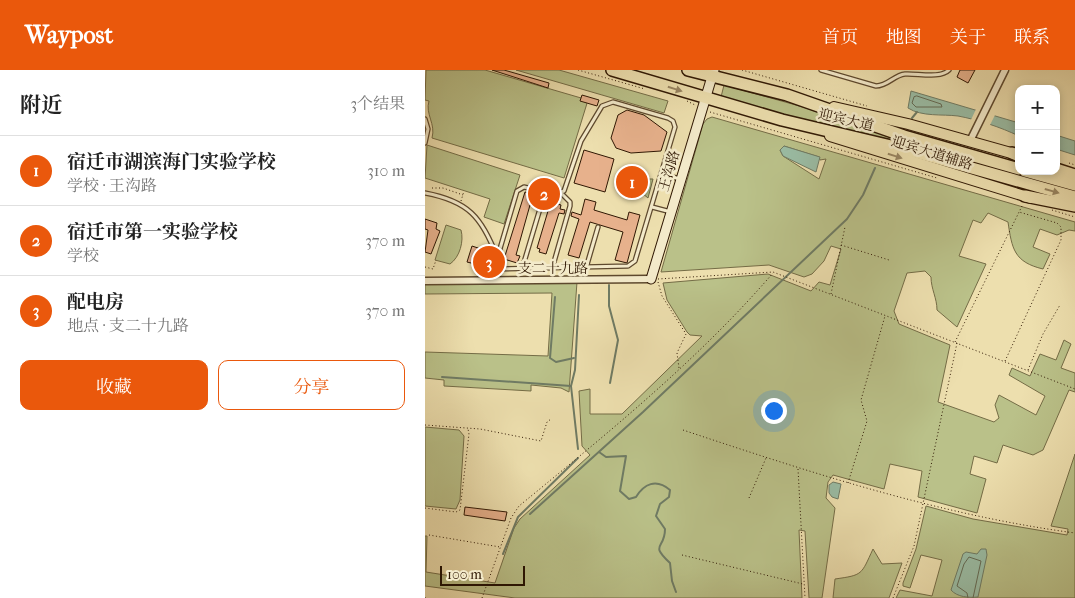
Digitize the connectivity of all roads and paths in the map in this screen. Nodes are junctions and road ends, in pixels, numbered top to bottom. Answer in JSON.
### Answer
{"nodes":[{"id":1,"x":578,"y":70,"type":"edge"},
{"id":2,"x":612,"y":70,"type":"edge"},
{"id":3,"x":687,"y":70,"type":"edge"},
{"id":4,"x":821,"y":70,"type":"edge"},
{"id":5,"x":837,"y":70,"type":"edge"},
{"id":6,"x":896,"y":70,"type":"edge"},
{"id":7,"x":949,"y":70,"type":"edge"},
{"id":8,"x":1005,"y":70,"type":"edge"},
{"id":9,"x":713,"y":73,"type":"edge"},
{"id":10,"x":835,"y":74,"type":"junction"},
{"id":11,"x":895,"y":77,"type":"junction"},
{"id":12,"x":650,"y":90,"type":"dead end"},
{"id":13,"x":787,"y":95,"type":"junction"},
{"id":14,"x":705,"y":98,"type":"junction"},
{"id":15,"x":685,"y":101,"type":"dead end"},
{"id":16,"x":695,"y":105,"type":"dead end"},
{"id":17,"x":710,"y":112,"type":"dead end"},
{"id":18,"x":425,"y":119,"type":"edge"},
{"id":19,"x":781,"y":120,"type":"junction"},
{"id":20,"x":667,"y":133,"type":"dead end"},
{"id":21,"x":673,"y":135,"type":"junction"},
{"id":22,"x":970,"y":142,"type":"junction"},
{"id":23,"x":425,"y":143,"type":"edge"},
{"id":24,"x":1015,"y":155,"type":"edge"},
{"id":25,"x":1015,"y":168,"type":"edge"},
{"id":26,"x":1060,"y":168,"type":"edge"},
{"id":27,"x":1060,"y":169,"type":"edge"},
{"id":28,"x":1075,"y":170,"type":"edge"},
{"id":29,"x":662,"y":174,"type":"junction"},
{"id":30,"x":1039,"y":175,"type":"edge"},
{"id":31,"x":1075,"y":176,"type":"edge"},
{"id":32,"x":942,"y":179,"type":"dead end"},
{"id":33,"x":681,"y":180,"type":"junction"},
{"id":34,"x":1075,"y":185,"type":"edge"},
{"id":35,"x":432,"y":188,"type":"dead end"},
{"id":36,"x":464,"y":191,"type":"dead end"},
{"id":37,"x":545,"y":192,"type":"junction"},
{"id":38,"x":425,"y":193,"type":"edge"},
{"id":39,"x":561,"y":193,"type":"junction"},
{"id":40,"x":463,"y":195,"type":"junction"},
{"id":41,"x":1075,"y":197,"type":"edge"},
{"id":42,"x":1024,"y":199,"type":"junction"},
{"id":43,"x":461,"y":204,"type":"junction"},
{"id":44,"x":1075,"y":206,"type":"edge"},
{"id":45,"x":652,"y":207,"type":"junction"},
{"id":46,"x":1049,"y":210,"type":"dead end"},
{"id":47,"x":1075,"y":211,"type":"edge"},
{"id":48,"x":671,"y":212,"type":"junction"},
{"id":49,"x":1019,"y":212,"type":"junction"},
{"id":50,"x":1075,"y":217,"type":"edge"},
{"id":51,"x":598,"y":227,"type":"dead end"},
{"id":52,"x":845,"y":227,"type":"dead end"},
{"id":53,"x":841,"y":244,"type":"junction"},
{"id":54,"x":497,"y":258,"type":"junction"},
{"id":55,"x":436,"y":260,"type":"dead end"},
{"id":56,"x":889,"y":260,"type":"dead end"},
{"id":57,"x":425,"y":267,"type":"edge"},
{"id":58,"x":586,"y":268,"type":"junction"},
{"id":59,"x":522,"y":269,"type":"junction"},
{"id":60,"x":552,"y":269,"type":"junction"},
{"id":61,"x":773,"y":272,"type":"junction"},
{"id":62,"x":654,"y":279,"type":"junction"},
{"id":63,"x":425,"y":281,"type":"edge"},
{"id":64,"x":831,"y":294,"type":"junction"},
{"id":65,"x":1060,"y":306,"type":"dead end"},
{"id":66,"x":885,"y":316,"type":"junction"},
{"id":67,"x":956,"y":343,"type":"junction"},
{"id":68,"x":1005,"y":362,"type":"junction"},
{"id":69,"x":679,"y":369,"type":"junction"},
{"id":70,"x":1028,"y":371,"type":"junction"},
{"id":71,"x":1075,"y":389,"type":"edge"},
{"id":72,"x":551,"y":419,"type":"dead end"},
{"id":73,"x":425,"y":425,"type":"edge"},
{"id":74,"x":467,"y":429,"type":"junction"},
{"id":75,"x":683,"y":430,"type":"dead end"},
{"id":76,"x":766,"y":458,"type":"junction"},
{"id":77,"x":798,"y":468,"type":"junction"},
{"id":78,"x":848,"y":483,"type":"junction"},
{"id":79,"x":749,"y":498,"type":"dead end"},
{"id":80,"x":922,"y":502,"type":"junction"},
{"id":81,"x":425,"y":508,"type":"edge"},
{"id":82,"x":1075,"y":533,"type":"edge"},
{"id":83,"x":429,"y":536,"type":"dead end"},
{"id":84,"x":500,"y":547,"type":"junction"},
{"id":85,"x":682,"y":555,"type":"dead end"},
{"id":86,"x":804,"y":584,"type":"junction"},
{"id":87,"x":483,"y":598,"type":"edge"},
{"id":88,"x":805,"y":598,"type":"edge"},
{"id":89,"x":893,"y":598,"type":"edge"}],
"edges":[{"from":1,"to":12,"type":"path"},
{"from":2,"to":14,"type":"highway","name":"迎宾大道","one_way":true},
{"from":3,"to":9,"type":"highway","name":"迎宾大道"},
{"from":4,"to":10,"type":"lane"},
{"from":5,"to":10,"type":"lane"},
{"from":6,"to":11,"type":"lane"},
{"from":7,"to":11,"type":"lane"},
{"from":8,"to":22,"type":"street"},
{"from":9,"to":13,"type":"highway","name":"迎宾大道"},
{"from":9,"to":14,"type":"street","name":"王沟路"},
{"from":10,"to":11,"type":"lane"},
{"from":13,"to":22,"type":"main road","name":"迎宾大道辅路"},
{"from":13,"to":25,"type":"highway","name":"迎宾大道"},
{"from":14,"to":19,"type":"highway","name":"迎宾大道"},
{"from":14,"to":33,"type":"street","name":"王沟路"},
{"from":15,"to":16,"type":"path"},
{"from":17,"to":32,"type":"path"},
{"from":18,"to":23,"type":"lane"},
{"from":19,"to":41,"type":"highway","name":"迎宾大道","one_way":true},
{"from":19,"to":42,"type":"main road","name":"迎宾大道辅路","one_way":true},
{"from":20,"to":21,"type":"lane"},
{"from":21,"to":29,"type":"lane"},
{"from":21,"to":39,"type":"lane"},
{"from":22,"to":24,"type":"main road","name":"迎宾大道辅路"},
{"from":26,"to":28,"type":"main road"},
{"from":27,"to":31,"type":"highway"},
{"from":29,"to":33,"type":"lane"},
{"from":29,"to":45,"type":"lane"},
{"from":30,"to":34,"type":"highway"},
{"from":33,"to":48,"type":"street","name":"王沟路"},
{"from":35,"to":40,"type":"path"},
{"from":36,"to":40,"type":"path"},
{"from":37,"to":39,"type":"lane"},
{"from":37,"to":54,"type":"lane"},
{"from":37,"to":59,"type":"lane"},
{"from":38,"to":43,"type":"lane"},
{"from":39,"to":60,"type":"lane"},
{"from":40,"to":43,"type":"path"},
{"from":42,"to":44,"type":"highway"},
{"from":42,"to":47,"type":"main road","name":"迎宾大道辅路"},
{"from":42,"to":49,"type":"path"},
{"from":43,"to":54,"type":"lane"},
{"from":45,"to":48,"type":"lane"},
{"from":45,"to":58,"type":"lane"},
{"from":46,"to":50,"type":"path"},
{"from":48,"to":62,"type":"street","name":"王沟路"},
{"from":49,"to":67,"type":"path"},
{"from":49,"to":68,"type":"path"},
{"from":51,"to":58,"type":"lane"},
{"from":52,"to":53,"type":"path"},
{"from":53,"to":56,"type":"path"},
{"from":53,"to":64,"type":"path"},
{"from":54,"to":59,"type":"lane"},
{"from":55,"to":57,"type":"path"},
{"from":58,"to":60,"type":"lane"},
{"from":59,"to":60,"type":"lane"},
{"from":61,"to":62,"type":"path"},
{"from":61,"to":64,"type":"path"},
{"from":61,"to":69,"type":"path"},
{"from":62,"to":63,"type":"street","name":"支二十九路"},
{"from":62,"to":69,"type":"path"},
{"from":64,"to":66,"type":"path"},
{"from":65,"to":70,"type":"path"},
{"from":66,"to":67,"type":"path"},
{"from":66,"to":78,"type":"path"},
{"from":67,"to":68,"type":"path"},
{"from":67,"to":80,"type":"path"},
{"from":68,"to":70,"type":"path"},
{"from":69,"to":84,"type":"path"},
{"from":70,"to":71,"type":"path"},
{"from":72,"to":74,"type":"path"},
{"from":73,"to":74,"type":"path"},
{"from":74,"to":81,"type":"path"},
{"from":75,"to":76,"type":"path"},
{"from":76,"to":77,"type":"path"},
{"from":76,"to":79,"type":"path"},
{"from":77,"to":78,"type":"path"},
{"from":77,"to":86,"type":"path"},
{"from":78,"to":80,"type":"path"},
{"from":80,"to":82,"type":"path"},
{"from":80,"to":89,"type":"path"},
{"from":83,"to":84,"type":"path"},
{"from":84,"to":87,"type":"path"},
{"from":85,"to":86,"type":"path"},
{"from":86,"to":88,"type":"path"}]}
